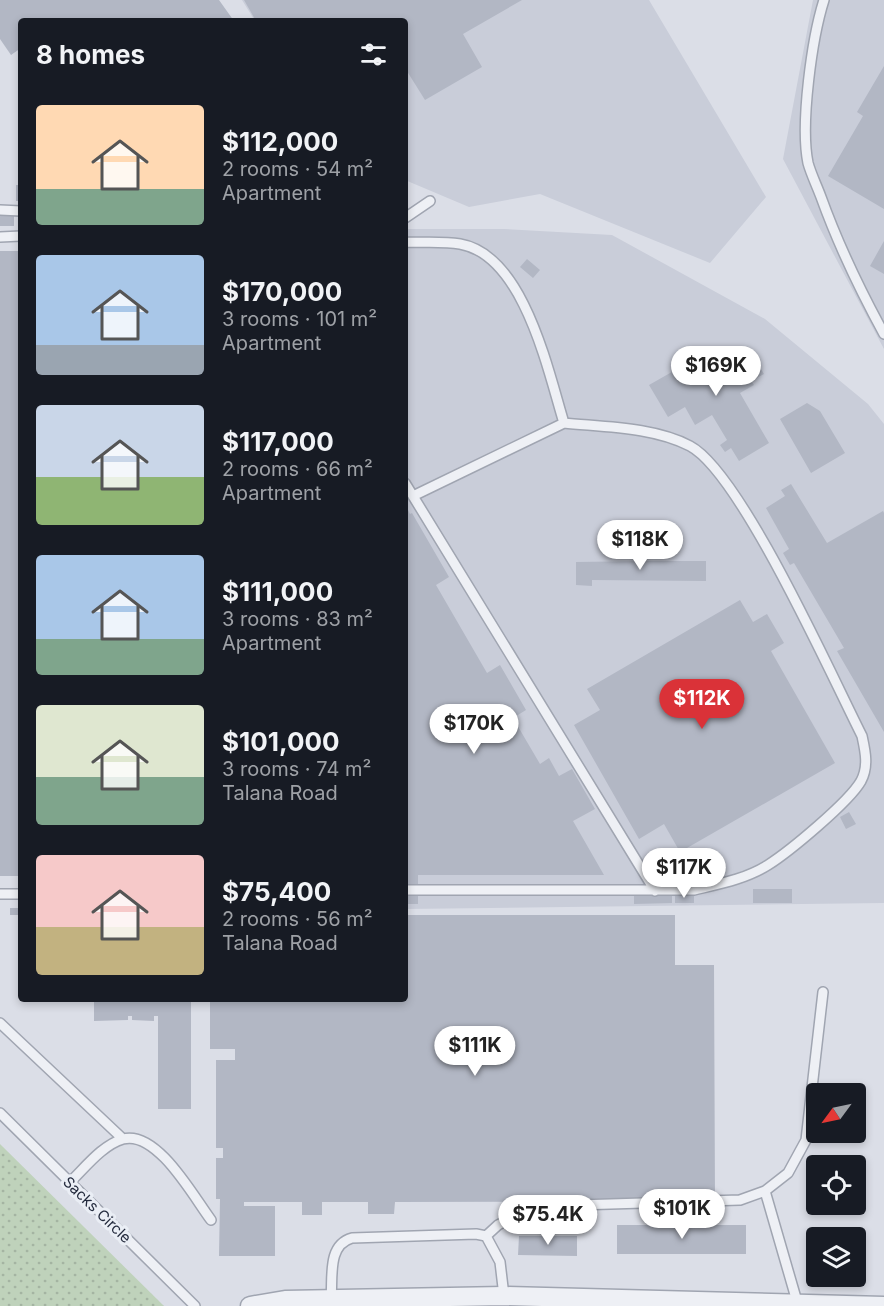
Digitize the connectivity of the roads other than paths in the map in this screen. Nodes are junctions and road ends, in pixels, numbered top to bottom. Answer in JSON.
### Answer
{"nodes":[{"id":1,"x":824,"y":0,"type":"edge"},
{"id":2,"x":430,"y":201,"type":"dead end"},
{"id":3,"x":0,"y":210,"type":"edge"},
{"id":4,"x":18,"y":211,"type":"edge"},
{"id":5,"x":408,"y":216,"type":"edge"},
{"id":6,"x":18,"y":236,"type":"edge"},
{"id":7,"x":0,"y":237,"type":"edge"},
{"id":8,"x":408,"y":242,"type":"edge"},
{"id":9,"x":884,"y":334,"type":"edge"},
{"id":10,"x":564,"y":423,"type":"junction"},
{"id":11,"x":408,"y":488,"type":"edge"},
{"id":12,"x":413,"y":496,"type":"junction"},
{"id":13,"x":408,"y":890,"type":"edge"},
{"id":14,"x":656,"y":891,"type":"junction"},
{"id":15,"x":0,"y":894,"type":"edge"},
{"id":16,"x":18,"y":894,"type":"edge"},
{"id":17,"x":823,"y":992,"type":"dead end"},
{"id":18,"x":0,"y":1023,"type":"edge"},
{"id":19,"x":0,"y":1113,"type":"edge"},
{"id":20,"x":123,"y":1139,"type":"junction"},
{"id":21,"x":69,"y":1184,"type":"junction"},
{"id":22,"x":765,"y":1191,"type":"junction"},
{"id":23,"x":211,"y":1220,"type":"dead end"},
{"id":24,"x":486,"y":1236,"type":"junction"},
{"id":25,"x":504,"y":1296,"type":"junction"},
{"id":26,"x":331,"y":1299,"type":"junction"},
{"id":27,"x":798,"y":1305,"type":"edge"},
{"id":28,"x":195,"y":1306,"type":"edge"},
{"id":29,"x":250,"y":1306,"type":"edge"},
{"id":30,"x":884,"y":1306,"type":"edge"}],
"edges":[{"from":1,"to":9,"type":"lane"},
{"from":2,"to":5,"type":"lane"},
{"from":3,"to":4,"type":"lane"},
{"from":6,"to":7,"type":"lane"},
{"from":8,"to":10,"type":"lane"},
{"from":10,"to":12,"type":"lane"},
{"from":10,"to":14,"type":"lane"},
{"from":11,"to":12,"type":"lane"},
{"from":12,"to":14,"type":"lane"},
{"from":13,"to":14,"type":"lane"},
{"from":15,"to":16,"type":"lane"},
{"from":17,"to":22,"type":"lane"},
{"from":18,"to":20,"type":"lane"},
{"from":19,"to":21,"type":"lane","name":"Sacks Circle"},
{"from":20,"to":21,"type":"lane"},
{"from":20,"to":23,"type":"lane"},
{"from":21,"to":28,"type":"lane","name":"Sacks Circle"},
{"from":22,"to":24,"type":"lane"},
{"from":22,"to":27,"type":"lane"},
{"from":24,"to":25,"type":"lane"},
{"from":24,"to":26,"type":"lane"},
{"from":25,"to":26,"type":"street"},
{"from":25,"to":27,"type":"street"},
{"from":26,"to":29,"type":"street"},
{"from":27,"to":30,"type":"street"}]}
